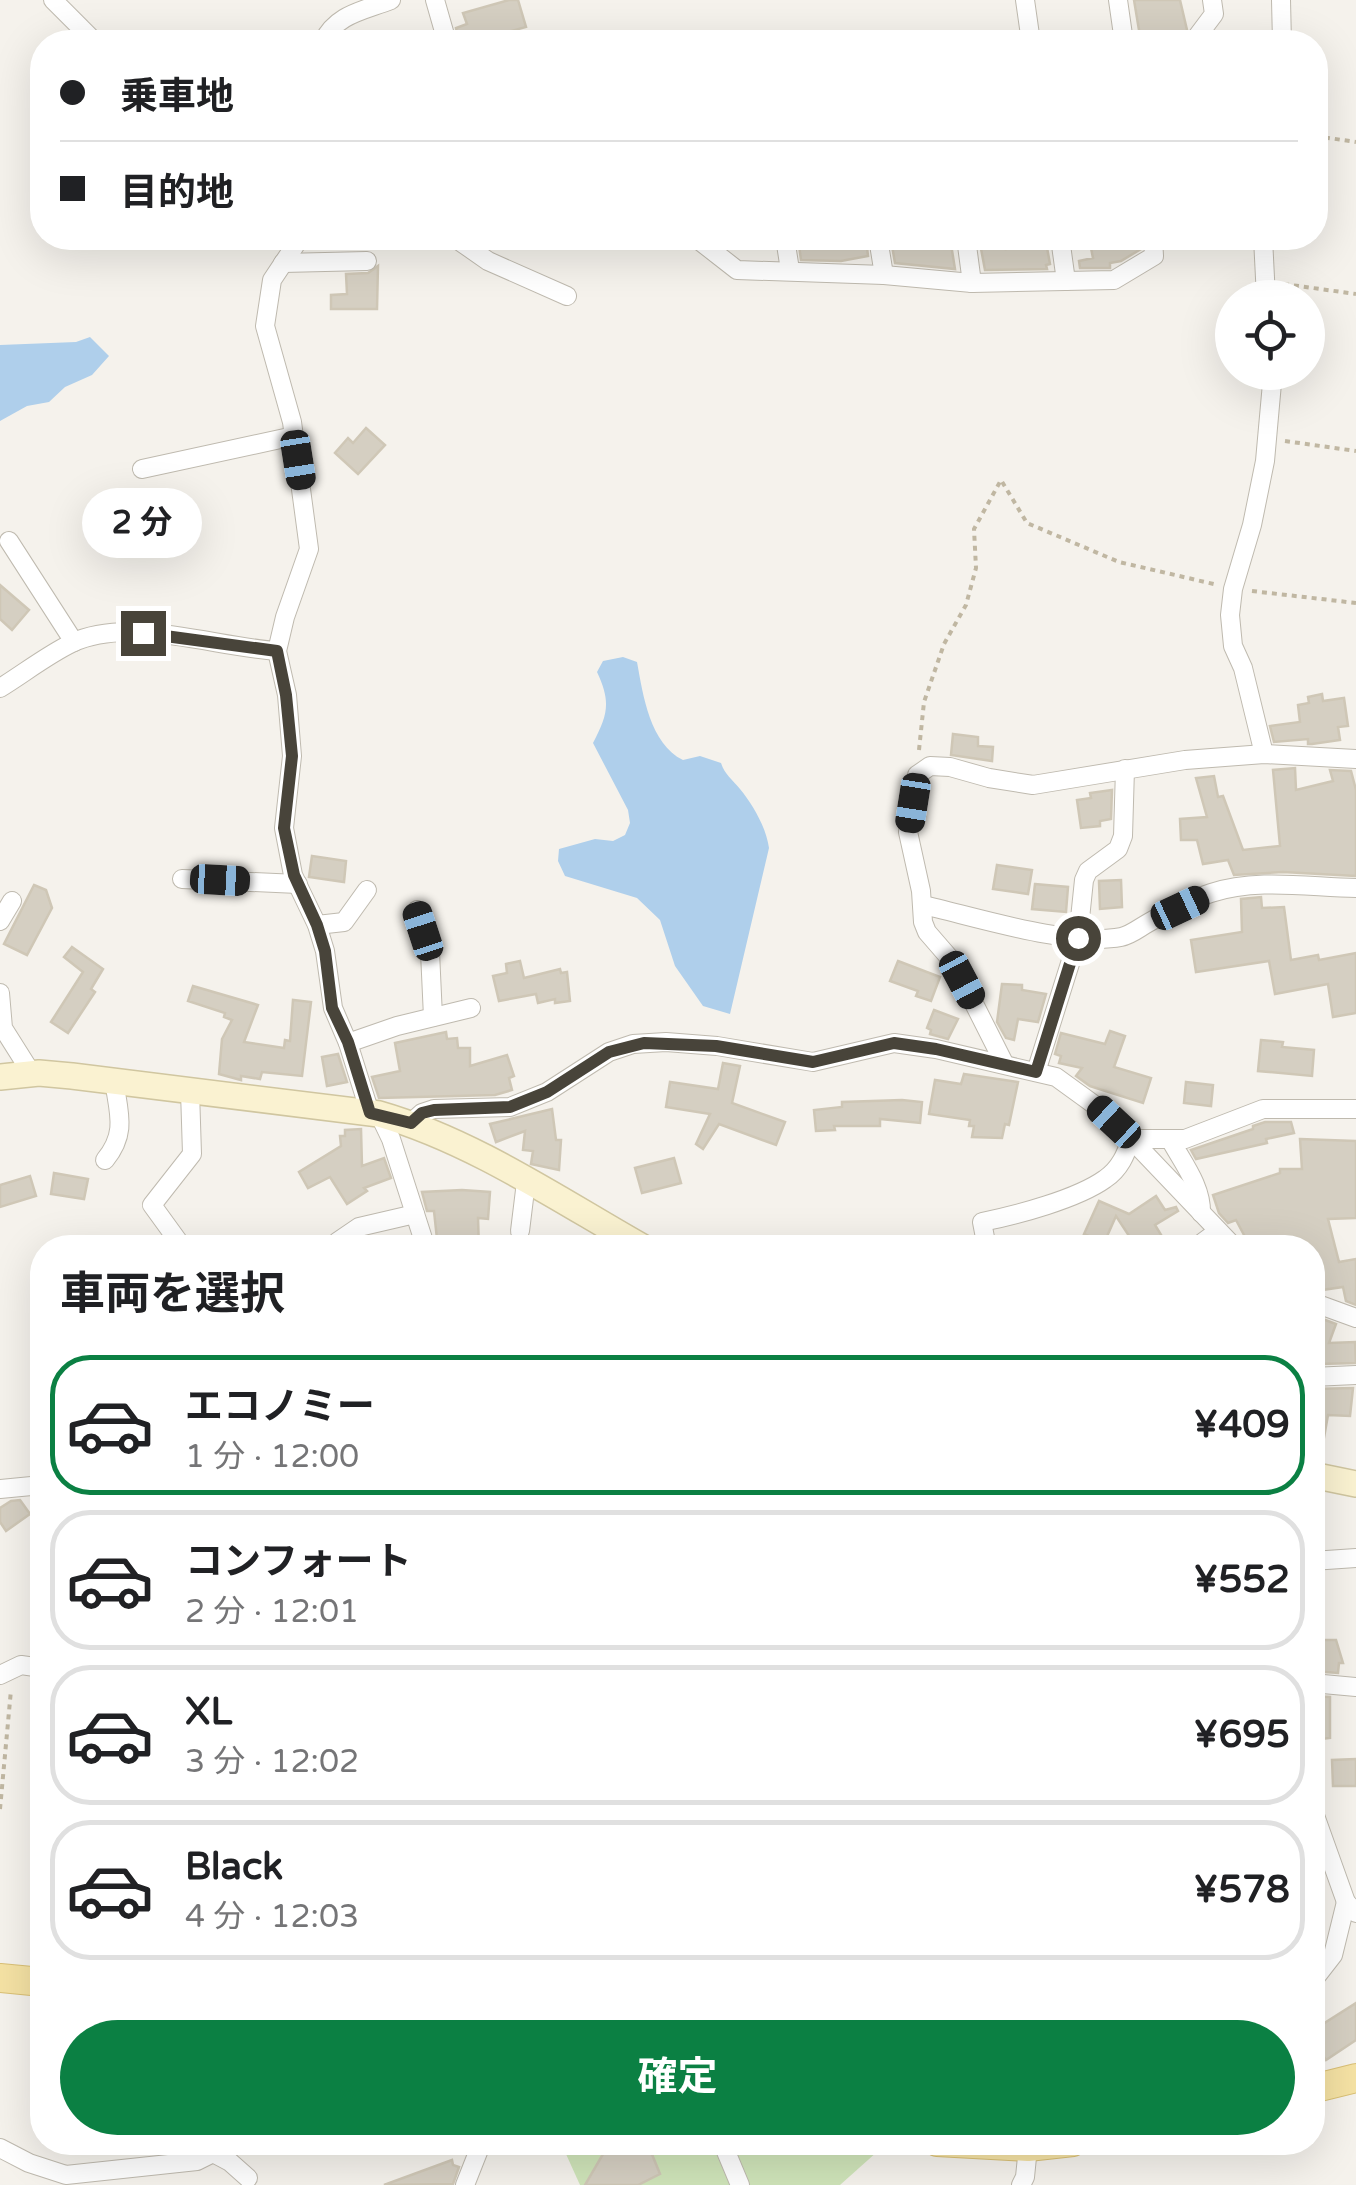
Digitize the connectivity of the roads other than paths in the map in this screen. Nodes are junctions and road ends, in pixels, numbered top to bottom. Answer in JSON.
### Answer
{"nodes":[{"id":1,"x":53,"y":0,"type":"edge"},
{"id":2,"x":390,"y":0,"type":"edge"},
{"id":3,"x":435,"y":0,"type":"edge"},
{"id":4,"x":1025,"y":0,"type":"edge"},
{"id":5,"x":1118,"y":0,"type":"edge"},
{"id":6,"x":1212,"y":0,"type":"edge"},
{"id":7,"x":1281,"y":0,"type":"edge"},
{"id":8,"x":83,"y":30,"type":"edge"},
{"id":9,"x":328,"y":30,"type":"edge"},
{"id":10,"x":444,"y":30,"type":"edge"},
{"id":11,"x":1029,"y":30,"type":"edge"},
{"id":12,"x":1122,"y":30,"type":"edge"},
{"id":13,"x":1202,"y":30,"type":"edge"},
{"id":14,"x":1282,"y":30,"type":"edge"},
{"id":15,"x":291,"y":250,"type":"edge"},
{"id":16,"x":472,"y":250,"type":"edge"},
{"id":17,"x":711,"y":250,"type":"edge"},
{"id":18,"x":788,"y":250,"type":"edge"},
{"id":19,"x":880,"y":250,"type":"edge"},
{"id":20,"x":968,"y":250,"type":"edge"},
{"id":21,"x":1062,"y":250,"type":"edge"},
{"id":22,"x":1153,"y":250,"type":"edge"},
{"id":23,"x":1263,"y":250,"type":"edge"},
{"id":24,"x":367,"y":261,"type":"dead end"},
{"id":25,"x":282,"y":262,"type":"junction"},
{"id":26,"x":790,"y":270,"type":"junction"},
{"id":27,"x":884,"y":275,"type":"junction"},
{"id":28,"x":1265,"y":280,"type":"edge"},
{"id":29,"x":1066,"y":281,"type":"junction"},
{"id":30,"x":972,"y":282,"type":"junction"},
{"id":31,"x":566,"y":296,"type":"dead end"},
{"id":32,"x":1271,"y":390,"type":"edge"},
{"id":33,"x":294,"y":436,"type":"junction"},
{"id":34,"x":142,"y":469,"type":"dead end"},
{"id":35,"x":9,"y":541,"type":"dead end"},
{"id":36,"x":74,"y":642,"type":"junction"},
{"id":37,"x":277,"y":651,"type":"junction"},
{"id":38,"x":0,"y":688,"type":"edge"},
{"id":39,"x":1264,"y":754,"type":"junction"},
{"id":40,"x":1356,"y":759,"type":"edge"},
{"id":41,"x":1125,"y":769,"type":"junction"},
{"id":42,"x":182,"y":879,"type":"dead end"},
{"id":43,"x":298,"y":884,"type":"junction"},
{"id":44,"x":1356,"y":888,"type":"edge"},
{"id":45,"x":367,"y":890,"type":"dead end"},
{"id":46,"x":12,"y":901,"type":"dead end"},
{"id":47,"x":923,"y":905,"type":"junction"},
{"id":48,"x":416,"y":910,"type":"dead end"},
{"id":49,"x":0,"y":921,"type":"edge"},
{"id":50,"x":317,"y":925,"type":"junction"},
{"id":51,"x":1078,"y":938,"type":"junction"},
{"id":52,"x":0,"y":993,"type":"edge"},
{"id":53,"x":0,"y":1005,"type":"edge"},
{"id":54,"x":470,"y":1008,"type":"dead end"},
{"id":55,"x":434,"y":1018,"type":"junction"},
{"id":56,"x":348,"y":1042,"type":"junction"},
{"id":57,"x":1004,"y":1064,"type":"junction"},
{"id":58,"x":1036,"y":1072,"type":"junction"},
{"id":59,"x":32,"y":1074,"type":"junction"},
{"id":60,"x":0,"y":1077,"type":"edge"},
{"id":61,"x":114,"y":1082,"type":"junction"},
{"id":62,"x":190,"y":1091,"type":"junction"},
{"id":63,"x":1356,"y":1108,"type":"edge"},
{"id":64,"x":375,"y":1114,"type":"junction"},
{"id":65,"x":411,"y":1123,"type":"junction"},
{"id":66,"x":1131,"y":1139,"type":"junction"},
{"id":67,"x":1170,"y":1141,"type":"junction"},
{"id":68,"x":106,"y":1160,"type":"dead end"},
{"id":69,"x":526,"y":1182,"type":"junction"},
{"id":70,"x":415,"y":1214,"type":"junction"},
{"id":71,"x":1201,"y":1214,"type":"junction"},
{"id":72,"x":520,"y":1230,"type":"dead end"},
{"id":73,"x":1218,"y":1231,"type":"junction"},
{"id":74,"x":174,"y":1235,"type":"edge"},
{"id":75,"x":347,"y":1235,"type":"edge"},
{"id":76,"x":422,"y":1235,"type":"edge"},
{"id":77,"x":621,"y":1235,"type":"edge"},
{"id":78,"x":985,"y":1235,"type":"edge"},
{"id":79,"x":1213,"y":1235,"type":"edge"},
{"id":80,"x":1222,"y":1235,"type":"edge"},
{"id":81,"x":1325,"y":1307,"type":"edge"},
{"id":82,"x":1356,"y":1318,"type":"edge"},
{"id":83,"x":1356,"y":1375,"type":"edge"},
{"id":84,"x":1325,"y":1376,"type":"edge"},
{"id":85,"x":1325,"y":1478,"type":"edge"},
{"id":86,"x":1356,"y":1484,"type":"edge"},
{"id":87,"x":30,"y":1486,"type":"edge"},
{"id":88,"x":0,"y":1489,"type":"edge"},
{"id":89,"x":1356,"y":1558,"type":"edge"},
{"id":90,"x":1325,"y":1560,"type":"edge"},
{"id":91,"x":30,"y":1666,"type":"edge"},
{"id":92,"x":6,"y":1673,"type":"edge"},
{"id":93,"x":1325,"y":1684,"type":"edge"},
{"id":94,"x":1356,"y":1687,"type":"edge"},
{"id":95,"x":1325,"y":1840,"type":"edge"},
{"id":96,"x":1351,"y":1907,"type":"edge"},
{"id":97,"x":1325,"y":1966,"type":"edge"},
{"id":98,"x":0,"y":1978,"type":"edge"},
{"id":99,"x":30,"y":1981,"type":"edge"},
{"id":100,"x":1356,"y":2078,"type":"edge"},
{"id":101,"x":1325,"y":2086,"type":"edge"},
{"id":102,"x":0,"y":2148,"type":"edge"},
{"id":103,"x":206,"y":2155,"type":"edge"},
{"id":104,"x":223,"y":2155,"type":"edge"},
{"id":105,"x":477,"y":2155,"type":"edge"},
{"id":106,"x":727,"y":2155,"type":"edge"},
{"id":107,"x":1027,"y":2155,"type":"edge"},
{"id":108,"x":248,"y":2178,"type":"dead end"},
{"id":109,"x":465,"y":2185,"type":"edge"},
{"id":110,"x":740,"y":2185,"type":"edge"},
{"id":111,"x":1021,"y":2185,"type":"edge"}],
"edges":[{"from":1,"to":8,"type":"street"},
{"from":2,"to":9,"type":"street"},
{"from":3,"to":10,"type":"street"},
{"from":4,"to":11,"type":"street"},
{"from":5,"to":12,"type":"street"},
{"from":6,"to":13,"type":"street"},
{"from":7,"to":14,"type":"street"},
{"from":15,"to":25,"type":"street"},
{"from":16,"to":31,"type":"street"},
{"from":17,"to":26,"type":"street"},
{"from":18,"to":26,"type":"street"},
{"from":19,"to":27,"type":"street"},
{"from":20,"to":30,"type":"street"},
{"from":21,"to":29,"type":"street"},
{"from":22,"to":29,"type":"street"},
{"from":23,"to":28,"type":"street"},
{"from":24,"to":25,"type":"street"},
{"from":25,"to":33,"type":"street"},
{"from":26,"to":27,"type":"street"},
{"from":27,"to":30,"type":"street"},
{"from":29,"to":30,"type":"street"},
{"from":32,"to":39,"type":"street"},
{"from":33,"to":34,"type":"street"},
{"from":33,"to":37,"type":"street"},
{"from":35,"to":36,"type":"street"},
{"from":36,"to":37,"type":"street"},
{"from":36,"to":38,"type":"street"},
{"from":37,"to":43,"type":"street"},
{"from":39,"to":40,"type":"street"},
{"from":39,"to":41,"type":"street"},
{"from":41,"to":47,"type":"street"},
{"from":41,"to":51,"type":"street"},
{"from":42,"to":43,"type":"street"},
{"from":43,"to":50,"type":"street"},
{"from":44,"to":51,"type":"street"},
{"from":45,"to":50,"type":"street"},
{"from":46,"to":49,"type":"street"},
{"from":47,"to":51,"type":"street"},
{"from":47,"to":57,"type":"street"},
{"from":48,"to":55,"type":"street"},
{"from":50,"to":56,"type":"street"},
{"from":51,"to":58,"type":"street"},
{"from":52,"to":53,"type":"street"},
{"from":53,"to":59,"type":"street"},
{"from":54,"to":55,"type":"street"},
{"from":55,"to":56,"type":"street"},
{"from":56,"to":64,"type":"street"},
{"from":57,"to":58,"type":"street"},
{"from":57,"to":65,"type":"street"},
{"from":58,"to":66,"type":"street"},
{"from":59,"to":60,"type":"street"},
{"from":59,"to":61,"type":"street"},
{"from":61,"to":62,"type":"street"},
{"from":61,"to":68,"type":"street"},
{"from":62,"to":64,"type":"street"},
{"from":62,"to":74,"type":"street"},
{"from":63,"to":67,"type":"street"},
{"from":64,"to":65,"type":"street"},
{"from":64,"to":70,"type":"street"},
{"from":65,"to":69,"type":"street"},
{"from":66,"to":67,"type":"street"},
{"from":66,"to":71,"type":"street"},
{"from":66,"to":78,"type":"street"},
{"from":67,"to":71,"type":"street"},
{"from":69,"to":72,"type":"street"},
{"from":69,"to":77,"type":"street"},
{"from":70,"to":75,"type":"street"},
{"from":70,"to":76,"type":"street"},
{"from":71,"to":73,"type":"street"},
{"from":73,"to":79,"type":"street"},
{"from":73,"to":80,"type":"street"},
{"from":81,"to":82,"type":"street"},
{"from":83,"to":84,"type":"street"},
{"from":85,"to":86,"type":"street"},
{"from":87,"to":88,"type":"street"},
{"from":89,"to":90,"type":"street"},
{"from":91,"to":92,"type":"street"},
{"from":93,"to":94,"type":"street"},
{"from":95,"to":96,"type":"street"},
{"from":96,"to":97,"type":"street"},
{"from":98,"to":99,"type":"main road"},
{"from":100,"to":101,"type":"main road"},
{"from":102,"to":103,"type":"street"},
{"from":104,"to":108,"type":"street"},
{"from":105,"to":109,"type":"street"},
{"from":106,"to":110,"type":"street"},
{"from":107,"to":111,"type":"street"}]}
